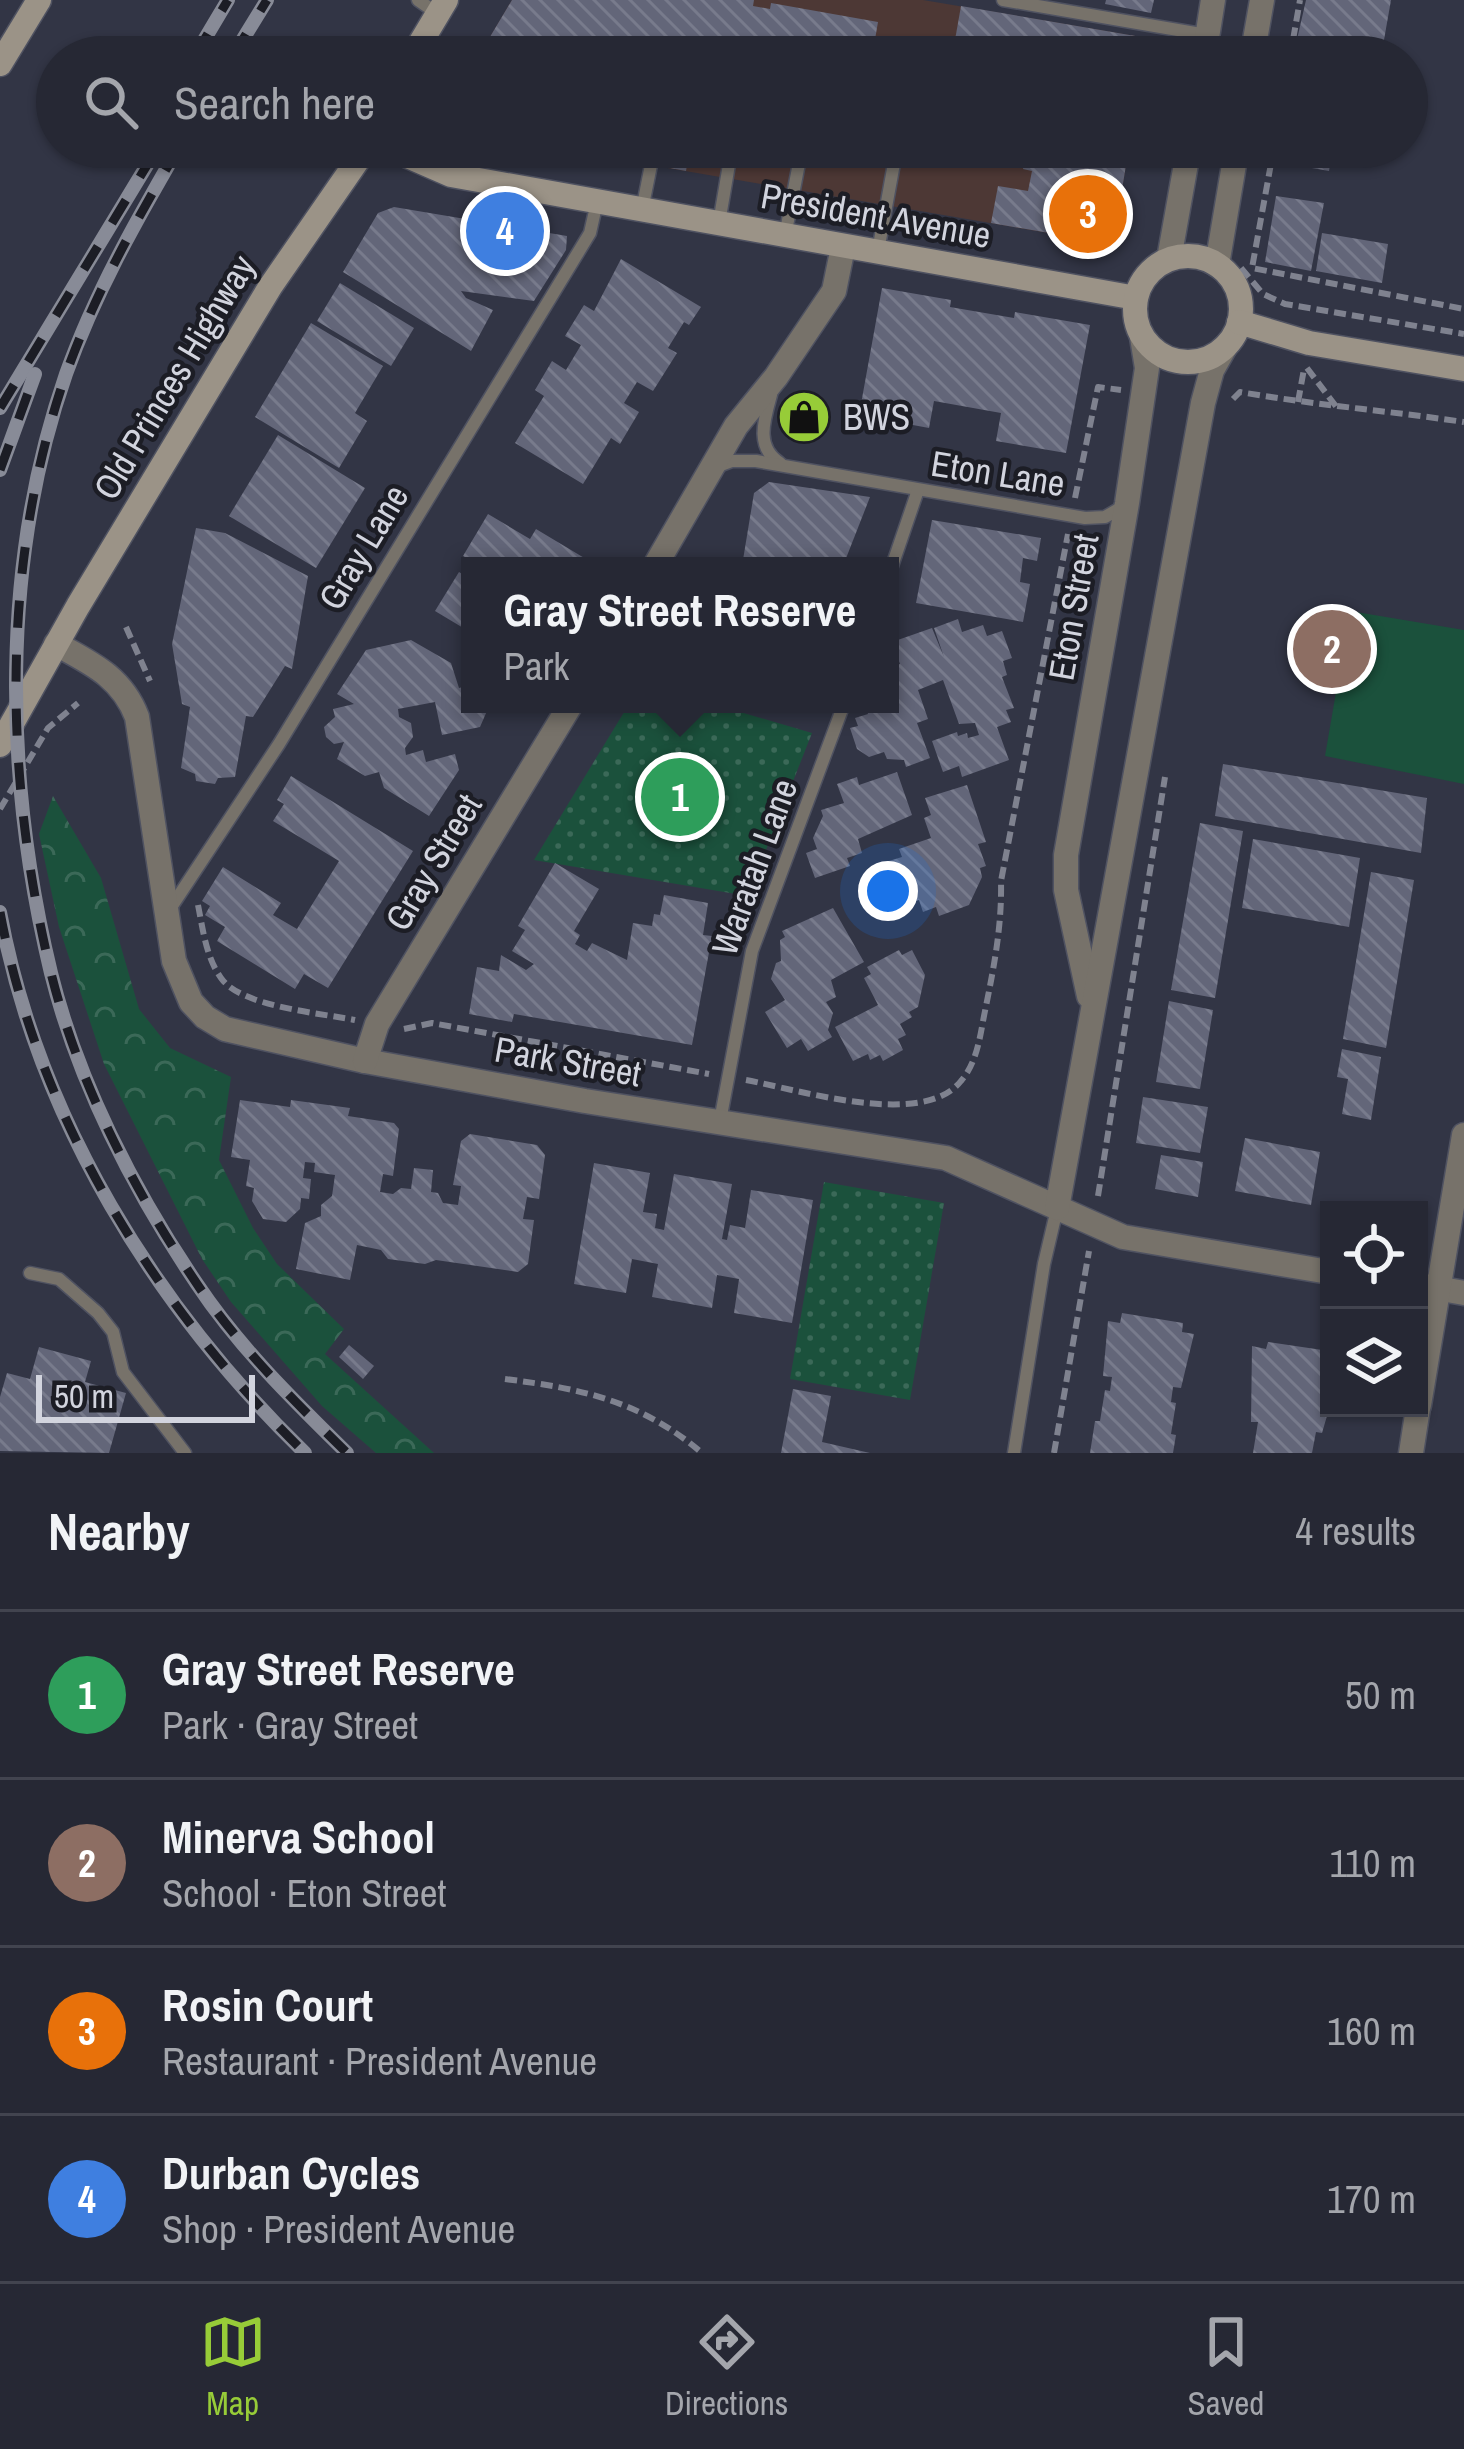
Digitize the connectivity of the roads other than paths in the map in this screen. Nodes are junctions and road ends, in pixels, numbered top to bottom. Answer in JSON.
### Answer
{"nodes":[{"id":1,"x":39,"y":0,"type":"edge"},
{"id":2,"x":1003,"y":0,"type":"edge"},
{"id":3,"x":1213,"y":0,"type":"edge"},
{"id":4,"x":1262,"y":0,"type":"edge"},
{"id":5,"x":1054,"y":4,"type":"edge"},
{"id":6,"x":434,"y":5,"type":"edge"},
{"id":7,"x":421,"y":36,"type":"edge"},
{"id":8,"x":1169,"y":36,"type":"edge"},
{"id":9,"x":1207,"y":36,"type":"edge"},
{"id":10,"x":1256,"y":36,"type":"edge"},
{"id":11,"x":0,"y":64,"type":"edge"},
{"id":12,"x":347,"y":168,"type":"edge"},
{"id":13,"x":437,"y":168,"type":"edge"},
{"id":14,"x":650,"y":168,"type":"edge"},
{"id":15,"x":728,"y":168,"type":"edge"},
{"id":16,"x":798,"y":168,"type":"edge"},
{"id":17,"x":893,"y":168,"type":"edge"},
{"id":18,"x":1185,"y":168,"type":"edge"},
{"id":19,"x":1235,"y":168,"type":"edge"},
{"id":20,"x":597,"y":202,"type":"junction"},
{"id":21,"x":642,"y":210,"type":"junction"},
{"id":22,"x":719,"y":223,"type":"junction"},
{"id":23,"x":785,"y":236,"type":"junction"},
{"id":24,"x":843,"y":247,"type":"junction"},
{"id":25,"x":878,"y":252,"type":"junction"},
{"id":26,"x":1169,"y":259,"type":"junction"},
{"id":27,"x":1228,"y":264,"type":"junction"},
{"id":28,"x":1136,"y":298,"type":"junction"},
{"id":29,"x":1239,"y":322,"type":"junction"},
{"id":30,"x":1142,"y":337,"type":"junction"},
{"id":31,"x":1225,"y":347,"type":"junction"},
{"id":32,"x":1464,"y":369,"type":"edge"},
{"id":33,"x":776,"y":377,"type":"junction"},
{"id":34,"x":788,"y":467,"type":"junction"},
{"id":35,"x":715,"y":468,"type":"junction"},
{"id":36,"x":919,"y":490,"type":"junction"},
{"id":37,"x":1127,"y":503,"type":"junction"},
{"id":38,"x":661,"y":557,"type":"edge"},
{"id":39,"x":895,"y":557,"type":"edge"},
{"id":40,"x":56,"y":644,"type":"junction"},
{"id":41,"x":566,"y":713,"type":"edge"},
{"id":42,"x":841,"y":713,"type":"edge"},
{"id":43,"x":0,"y":746,"type":"edge"},
{"id":44,"x":1066,"y":890,"type":"junction"},
{"id":45,"x":1115,"y":893,"type":"junction"},
{"id":46,"x":166,"y":915,"type":"junction"},
{"id":47,"x":1090,"y":1024,"type":"junction"},
{"id":48,"x":364,"y":1061,"type":"junction"},
{"id":49,"x":720,"y":1124,"type":"junction"},
{"id":50,"x":1464,"y":1135,"type":"edge"},
{"id":51,"x":1057,"y":1208,"type":"junction"},
{"id":52,"x":1320,"y":1271,"type":"edge"},
{"id":53,"x":30,"y":1273,"type":"dead end"},
{"id":54,"x":1440,"y":1288,"type":"edge"},
{"id":55,"x":1428,"y":1355,"type":"edge"},
{"id":56,"x":1417,"y":1417,"type":"edge"},
{"id":57,"x":185,"y":1453,"type":"edge"},
{"id":58,"x":1014,"y":1453,"type":"edge"},
{"id":59,"x":1411,"y":1453,"type":"edge"}],
"edges":[{"from":1,"to":11,"type":"street"},
{"from":2,"to":5,"type":"lane"},
{"from":3,"to":9,"type":"street"},
{"from":4,"to":10,"type":"street"},
{"from":5,"to":8,"type":"lane"},
{"from":6,"to":7,"type":"street"},
{"from":12,"to":40,"type":"street","name":"Old Princes Highway"},
{"from":13,"to":20,"type":"street","name":"President Avenue"},
{"from":14,"to":21,"type":"lane"},
{"from":15,"to":22,"type":"lane"},
{"from":16,"to":23,"type":"lane"},
{"from":17,"to":25,"type":"lane"},
{"from":18,"to":26,"type":"street"},
{"from":19,"to":27,"type":"street"},
{"from":20,"to":21,"type":"street","name":"President Avenue"},
{"from":20,"to":46,"type":"lane","name":"Gray Lane"},
{"from":21,"to":22,"type":"street","name":"President Avenue"},
{"from":22,"to":23,"type":"street","name":"President Avenue"},
{"from":23,"to":24,"type":"street","name":"President Avenue"},
{"from":24,"to":25,"type":"street","name":"President Avenue"},
{"from":24,"to":33,"type":"street"},
{"from":25,"to":28,"type":"street","name":"President Avenue"},
{"from":26,"to":27,"type":"street"},
{"from":26,"to":28,"type":"street"},
{"from":27,"to":29,"type":"street"},
{"from":28,"to":30,"type":"street"},
{"from":29,"to":31,"type":"street"},
{"from":29,"to":32,"type":"street"},
{"from":30,"to":31,"type":"street"},
{"from":30,"to":37,"type":"street","name":"Eton Street"},
{"from":31,"to":45,"type":"street","name":"Eton Street"},
{"from":33,"to":34,"type":"lane"},
{"from":33,"to":35,"type":"street"},
{"from":34,"to":35,"type":"lane","name":"Eton Lane"},
{"from":34,"to":36,"type":"lane","name":"Eton Lane"},
{"from":35,"to":38,"type":"street"},
{"from":36,"to":37,"type":"lane","name":"Eton Lane"},
{"from":36,"to":39,"type":"lane"},
{"from":37,"to":44,"type":"street","name":"Eton Street"},
{"from":40,"to":43,"type":"street","name":"Old Princes Highway"},
{"from":40,"to":46,"type":"street","name":"Park Street"},
{"from":41,"to":48,"type":"street","name":"Gray Street"},
{"from":42,"to":49,"type":"lane","name":"Waratah Lane"},
{"from":44,"to":45,"type":"street"},
{"from":44,"to":47,"type":"street","name":"Eton Street"},
{"from":45,"to":47,"type":"street","name":"Eton Street"},
{"from":46,"to":48,"type":"street","name":"Park Street"},
{"from":47,"to":51,"type":"street","name":"Eton Street"},
{"from":48,"to":49,"type":"street","name":"Park Street"},
{"from":49,"to":51,"type":"street","name":"Park Street"},
{"from":50,"to":54,"type":"street"},
{"from":51,"to":52,"type":"street","name":"Park Street"},
{"from":51,"to":58,"type":"lane","name":"Eton Street"},
{"from":53,"to":57,"type":"lane"},
{"from":54,"to":55,"type":"street"},
{"from":56,"to":59,"type":"street"}]}
